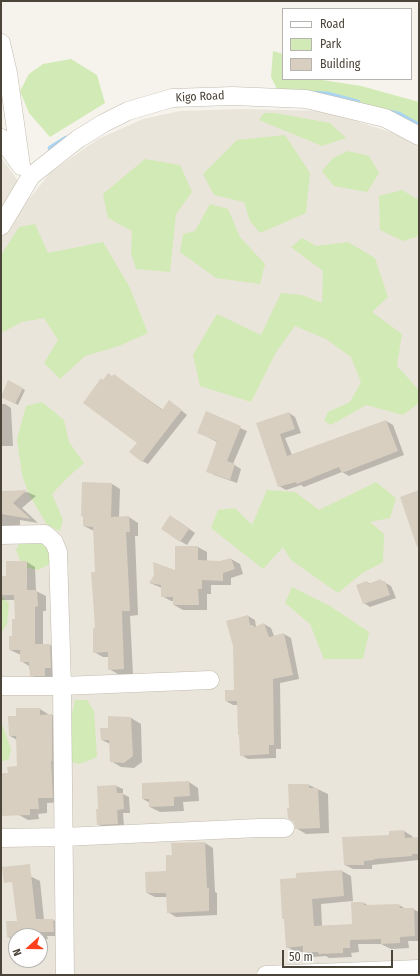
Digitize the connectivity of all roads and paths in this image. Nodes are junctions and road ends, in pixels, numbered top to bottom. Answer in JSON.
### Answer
{"nodes":[{"id":1,"x":1,"y":43,"type":"edge"},
{"id":2,"x":419,"y":136,"type":"edge"},
{"id":3,"x":1,"y":138,"type":"edge"},
{"id":4,"x":26,"y":171,"type":"junction"},
{"id":5,"x":1,"y":226,"type":"edge"},
{"id":6,"x":1,"y":535,"type":"edge"},
{"id":7,"x":210,"y":680,"type":"dead end"},
{"id":8,"x":1,"y":686,"type":"edge"},
{"id":9,"x":62,"y":686,"type":"junction"},
{"id":10,"x":284,"y":828,"type":"dead end"},
{"id":11,"x":1,"y":838,"type":"edge"},
{"id":12,"x":64,"y":838,"type":"junction"},
{"id":13,"x":419,"y":969,"type":"edge"},
{"id":14,"x":65,"y":975,"type":"edge"},
{"id":15,"x":266,"y":975,"type":"edge"}],
"edges":[{"from":1,"to":4,"type":"street"},
{"from":2,"to":4,"type":"street","name":"Kigo Road"},
{"from":3,"to":4,"type":"street"},
{"from":4,"to":5,"type":"street","name":"Kigo Road"},
{"from":6,"to":9,"type":"street"},
{"from":7,"to":9,"type":"street"},
{"from":8,"to":9,"type":"street"},
{"from":9,"to":12,"type":"street"},
{"from":10,"to":12,"type":"street"},
{"from":11,"to":12,"type":"street"},
{"from":12,"to":14,"type":"street"},
{"from":13,"to":15,"type":"street"}]}
